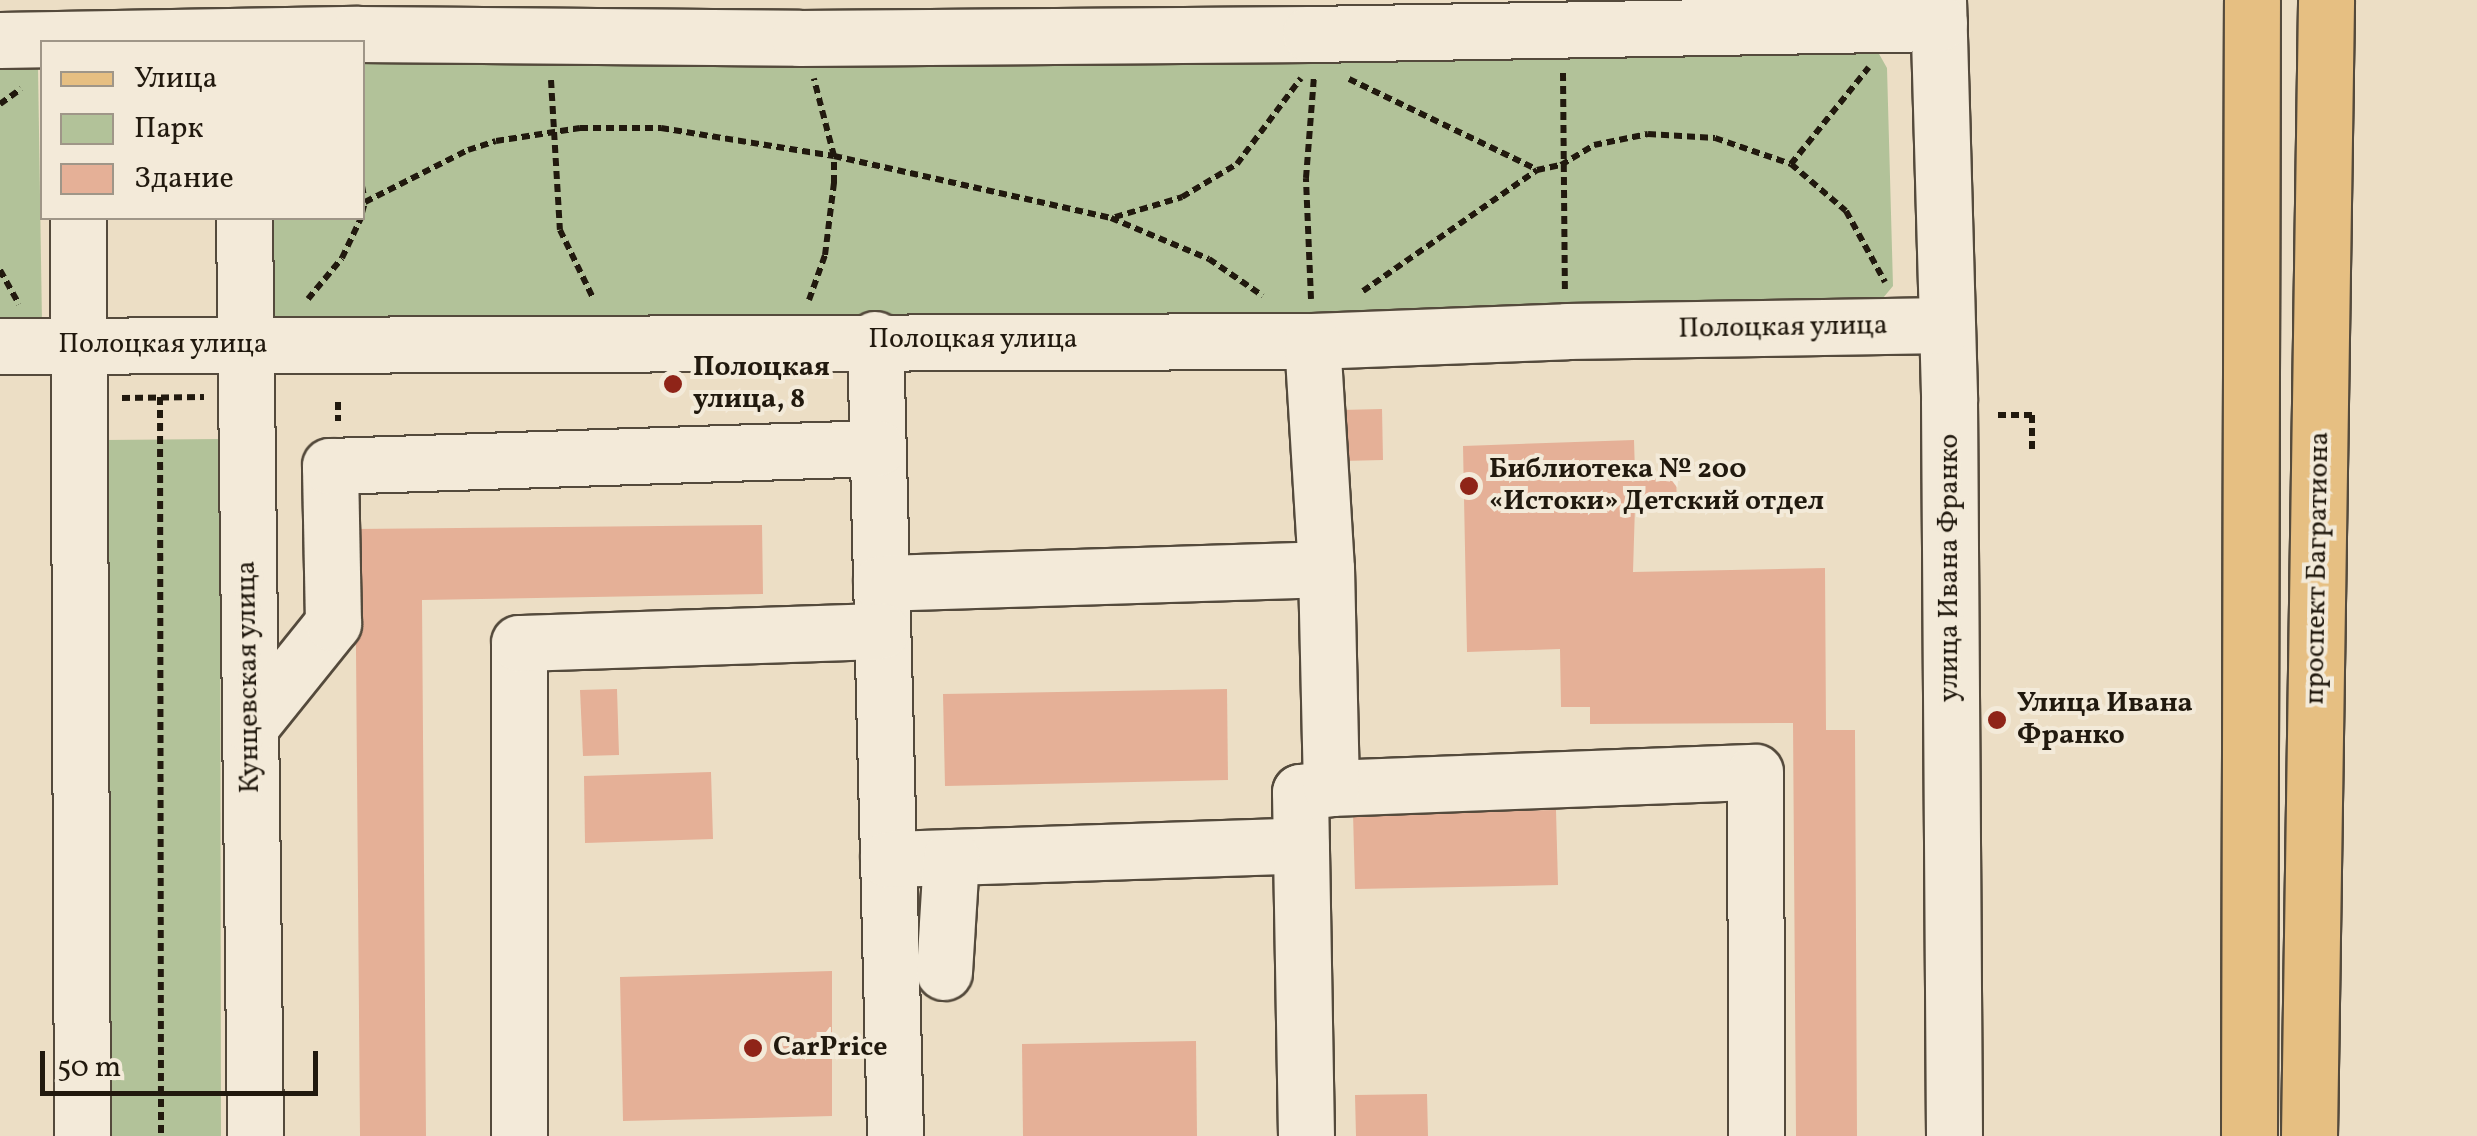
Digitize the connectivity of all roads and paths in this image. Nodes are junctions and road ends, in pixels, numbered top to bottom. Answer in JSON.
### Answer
{"nodes":[{"id":1,"x":2252,"y":0,"type":"edge"},
{"id":2,"x":2326,"y":0,"type":"edge"},
{"id":3,"x":1939,"y":12,"type":"edge"},
{"id":4,"x":374,"y":17,"type":"edge"},
{"id":5,"x":828,"y":25,"type":"edge"},
{"id":6,"x":1564,"y":29,"type":"junction"},
{"id":7,"x":1319,"y":35,"type":"edge"},
{"id":8,"x":244,"y":40,"type":"edge"},
{"id":9,"x":40,"y":54,"type":"edge"},
{"id":10,"x":1876,"y":58,"type":"dead end"},
{"id":11,"x":10,"y":64,"type":"edge"},
{"id":12,"x":551,"y":78,"type":"dead end"},
{"id":13,"x":0,"y":104,"type":"edge"},
{"id":14,"x":551,"y":132,"type":"junction"},
{"id":15,"x":834,"y":156,"type":"junction"},
{"id":16,"x":1791,"y":164,"type":"junction"},
{"id":17,"x":1561,"y":166,"type":"junction"},
{"id":18,"x":1537,"y":170,"type":"junction"},
{"id":19,"x":365,"y":198,"type":"edge"},
{"id":20,"x":366,"y":202,"type":"junction"},
{"id":21,"x":365,"y":206,"type":"edge"},
{"id":22,"x":1111,"y":218,"type":"junction"},
{"id":23,"x":78,"y":220,"type":"edge"},
{"id":24,"x":244,"y":220,"type":"edge"},
{"id":25,"x":360,"y":220,"type":"edge"},
{"id":26,"x":1891,"y":292,"type":"dead end"},
{"id":27,"x":1362,"y":293,"type":"dead end"},
{"id":28,"x":306,"y":301,"type":"dead end"},
{"id":29,"x":1566,"y":309,"type":"dead end"},
{"id":30,"x":1946,"y":325,"type":"junction"},
{"id":31,"x":875,"y":339,"type":"junction"},
{"id":32,"x":1312,"y":341,"type":"junction"},
{"id":33,"x":244,"y":344,"type":"junction"},
{"id":34,"x":781,"y":344,"type":"junction"},
{"id":35,"x":0,"y":346,"type":"edge"},
{"id":36,"x":79,"y":346,"type":"junction"},
{"id":37,"x":622,"y":346,"type":"junction"},
{"id":38,"x":220,"y":397,"type":"dead end"},
{"id":39,"x":106,"y":398,"type":"dead end"},
{"id":40,"x":160,"y":398,"type":"junction"},
{"id":41,"x":1998,"y":415,"type":"dead end"},
{"id":42,"x":877,"y":448,"type":"junction"},
{"id":43,"x":2032,"y":454,"type":"dead end"},
{"id":44,"x":1326,"y":569,"type":"junction"},
{"id":45,"x":881,"y":607,"type":"junction"},
{"id":46,"x":251,"y":725,"type":"junction"},
{"id":47,"x":1331,"y":788,"type":"junction"},
{"id":48,"x":1301,"y":846,"type":"junction"},
{"id":49,"x":951,"y":857,"type":"junction"},
{"id":50,"x":888,"y":859,"type":"junction"},
{"id":51,"x":944,"y":972,"type":"dead end"},
{"id":52,"x":82,"y":1136,"type":"edge"},
{"id":53,"x":161,"y":1136,"type":"edge"},
{"id":54,"x":256,"y":1136,"type":"edge"},
{"id":55,"x":519,"y":1136,"type":"edge"},
{"id":56,"x":895,"y":1136,"type":"edge"},
{"id":57,"x":1306,"y":1136,"type":"edge"},
{"id":58,"x":1756,"y":1136,"type":"edge"},
{"id":59,"x":1954,"y":1136,"type":"edge"},
{"id":60,"x":2249,"y":1136,"type":"edge"},
{"id":61,"x":2309,"y":1136,"type":"edge"}],
"edges":[{"from":1,"to":60,"type":"main road"},
{"from":2,"to":61,"type":"main road","name":"проспект Багратиона"},
{"from":3,"to":6,"type":"street"},
{"from":3,"to":30,"type":"street","name":"улица Ивана Франко"},
{"from":4,"to":5,"type":"street"},
{"from":4,"to":8,"type":"street"},
{"from":5,"to":7,"type":"street"},
{"from":5,"to":15,"type":"path"},
{"from":6,"to":7,"type":"street"},
{"from":6,"to":17,"type":"path"},
{"from":7,"to":18,"type":"path"},
{"from":9,"to":11,"type":"street"},
{"from":10,"to":16,"type":"path"},
{"from":11,"to":13,"type":"path"},
{"from":12,"to":14,"type":"path"},
{"from":14,"to":15,"type":"path"},
{"from":14,"to":20,"type":"path"},
{"from":14,"to":37,"type":"path"},
{"from":15,"to":22,"type":"path"},
{"from":15,"to":34,"type":"path"},
{"from":16,"to":17,"type":"path"},
{"from":16,"to":26,"type":"path"},
{"from":17,"to":18,"type":"path"},
{"from":17,"to":29,"type":"path"},
{"from":18,"to":27,"type":"path"},
{"from":19,"to":20,"type":"path"},
{"from":20,"to":21,"type":"path"},
{"from":22,"to":32,"type":"path"},
{"from":22,"to":32,"type":"path"},
{"from":23,"to":36,"type":"street"},
{"from":24,"to":33,"type":"street","name":"Кунцевская улица"},
{"from":25,"to":28,"type":"path"},
{"from":30,"to":32,"type":"street","name":"Полоцкая улица"},
{"from":30,"to":59,"type":"street","name":"улица Ивана Франко"},
{"from":31,"to":32,"type":"street","name":"Полоцкая улица"},
{"from":31,"to":34,"type":"street","name":"Полоцкая улица"},
{"from":31,"to":42,"type":"street"},
{"from":32,"to":44,"type":"street"},
{"from":33,"to":36,"type":"street","name":"Полоцкая улица"},
{"from":33,"to":37,"type":"street","name":"Полоцкая улица"},
{"from":33,"to":46,"type":"street","name":"Кунцевская улица"},
{"from":34,"to":37,"type":"street","name":"Полоцкая улица"},
{"from":35,"to":36,"type":"street","name":"Полоцкая улица"},
{"from":36,"to":52,"type":"street"},
{"from":38,"to":40,"type":"path"},
{"from":39,"to":40,"type":"path"},
{"from":40,"to":53,"type":"path"},
{"from":41,"to":43,"type":"path"},
{"from":42,"to":45,"type":"street"},
{"from":42,"to":46,"type":"street"},
{"from":44,"to":45,"type":"street"},
{"from":44,"to":47,"type":"street"},
{"from":45,"to":50,"type":"street"},
{"from":45,"to":55,"type":"street"},
{"from":46,"to":54,"type":"street","name":"Кунцевская улица"},
{"from":47,"to":48,"type":"street"},
{"from":47,"to":58,"type":"street"},
{"from":48,"to":49,"type":"street"},
{"from":48,"to":57,"type":"street"},
{"from":49,"to":50,"type":"street"},
{"from":49,"to":51,"type":"street"},
{"from":50,"to":56,"type":"street"}]}
